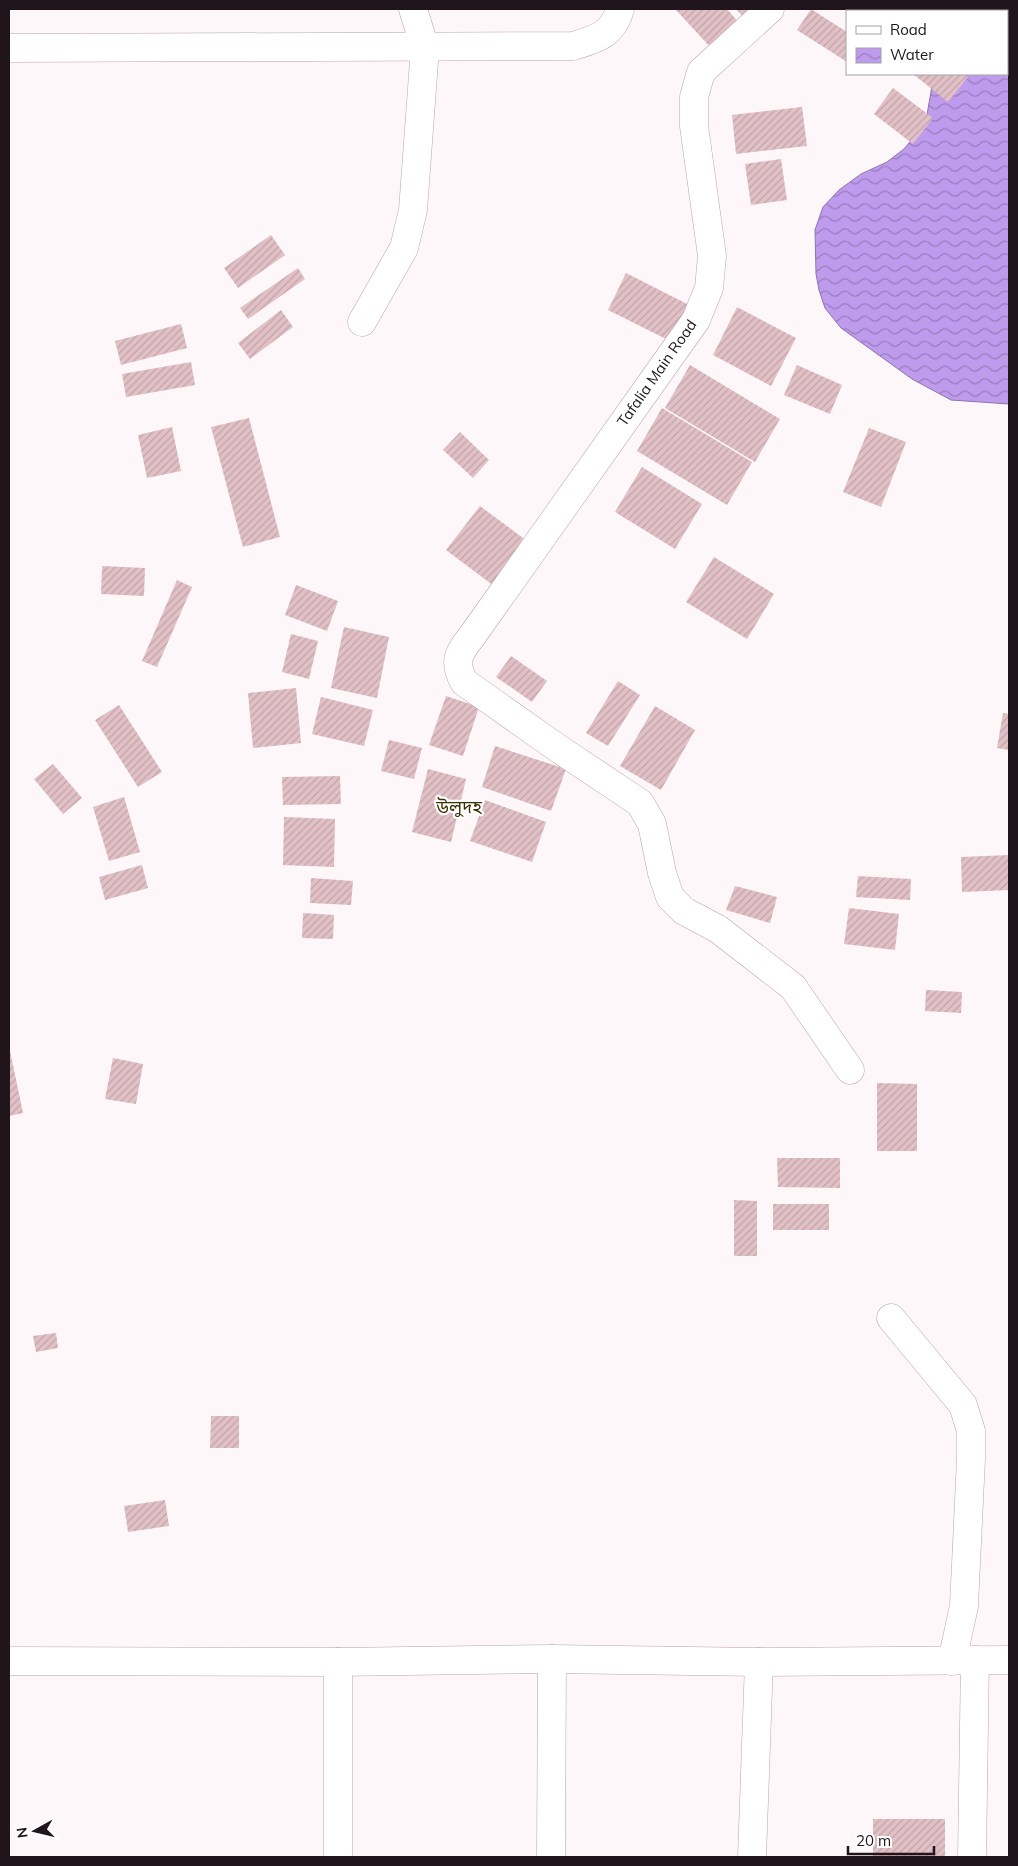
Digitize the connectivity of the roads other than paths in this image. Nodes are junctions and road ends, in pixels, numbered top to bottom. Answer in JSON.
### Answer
{"nodes":[{"id":1,"x":413,"y":9,"type":"edge"},
{"id":2,"x":620,"y":9,"type":"edge"},
{"id":3,"x":770,"y":9,"type":"edge"},
{"id":4,"x":9,"y":48,"type":"edge"},
{"id":5,"x":425,"y":48,"type":"junction"},
{"id":6,"x":362,"y":322,"type":"dead end"},
{"id":7,"x":850,"y":1070,"type":"dead end"},
{"id":8,"x":891,"y":1318,"type":"dead end"},
{"id":9,"x":552,"y":1659,"type":"junction"},
{"id":10,"x":963,"y":1660,"type":"junction"},
{"id":11,"x":1009,"y":1660,"type":"edge"},
{"id":12,"x":9,"y":1661,"type":"edge"},
{"id":13,"x":338,"y":1662,"type":"junction"},
{"id":14,"x":760,"y":1662,"type":"junction"},
{"id":15,"x":338,"y":1857,"type":"edge"},
{"id":16,"x":551,"y":1857,"type":"edge"},
{"id":17,"x":752,"y":1857,"type":"edge"},
{"id":18,"x":972,"y":1857,"type":"edge"}],
"edges":[{"from":1,"to":5,"type":"street"},
{"from":2,"to":5,"type":"street"},
{"from":3,"to":7,"type":"street","name":"Tafalia Main Road"},
{"from":4,"to":5,"type":"street"},
{"from":5,"to":6,"type":"street"},
{"from":8,"to":10,"type":"street"},
{"from":9,"to":13,"type":"street"},
{"from":9,"to":14,"type":"street"},
{"from":9,"to":16,"type":"street"},
{"from":10,"to":11,"type":"street"},
{"from":10,"to":14,"type":"street"},
{"from":10,"to":18,"type":"street"},
{"from":12,"to":13,"type":"street"},
{"from":13,"to":15,"type":"street"},
{"from":14,"to":17,"type":"street"}]}
